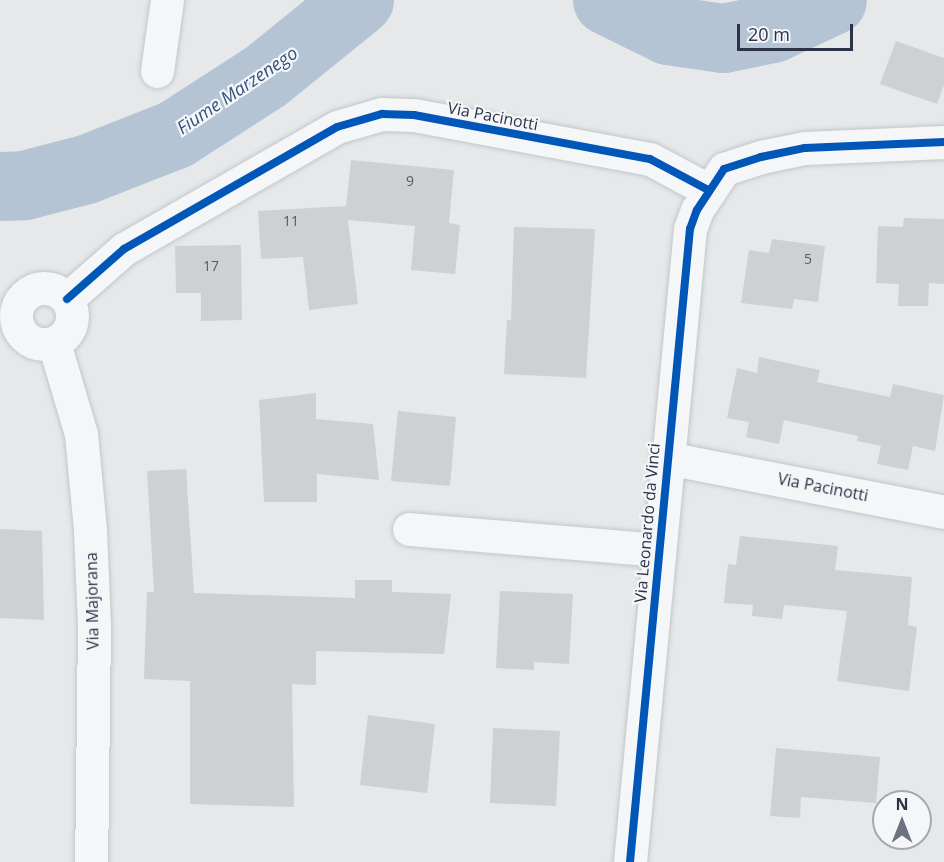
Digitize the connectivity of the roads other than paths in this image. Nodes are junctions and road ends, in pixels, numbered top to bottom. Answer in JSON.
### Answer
{"nodes":[{"id":1,"x":167,"y":0,"type":"edge"},
{"id":2,"x":157,"y":71,"type":"dead end"},
{"id":3,"x":944,"y":142,"type":"edge"},
{"id":4,"x":708,"y":190,"type":"junction"},
{"id":5,"x":67,"y":299,"type":"junction"},
{"id":6,"x":8,"y":324,"type":"edge"},
{"id":7,"x":54,"y":343,"type":"junction"},
{"id":8,"x":667,"y":458,"type":"junction"},
{"id":9,"x":944,"y":512,"type":"edge"},
{"id":10,"x":409,"y":529,"type":"dead end"},
{"id":11,"x":658,"y":550,"type":"junction"},
{"id":12,"x":91,"y":862,"type":"edge"},
{"id":13,"x":630,"y":862,"type":"edge"}],
"edges":[{"from":1,"to":2,"type":"street"},
{"from":3,"to":4,"type":"street"},
{"from":4,"to":5,"type":"street","name":"Via Pacinotti"},
{"from":4,"to":8,"type":"street","name":"Via Leonardo da Vinci"},
{"from":5,"to":6,"type":"street"},
{"from":5,"to":7,"type":"street"},
{"from":6,"to":7,"type":"street"},
{"from":7,"to":12,"type":"street","name":"Via Majorana"},
{"from":8,"to":9,"type":"street","name":"Via Pacinotti"},
{"from":8,"to":11,"type":"street","name":"Via Leonardo da Vinci"},
{"from":10,"to":11,"type":"street","name":"Via Leonardo da Vinci"},
{"from":11,"to":13,"type":"street","name":"Via Leonardo da Vinci"}]}
